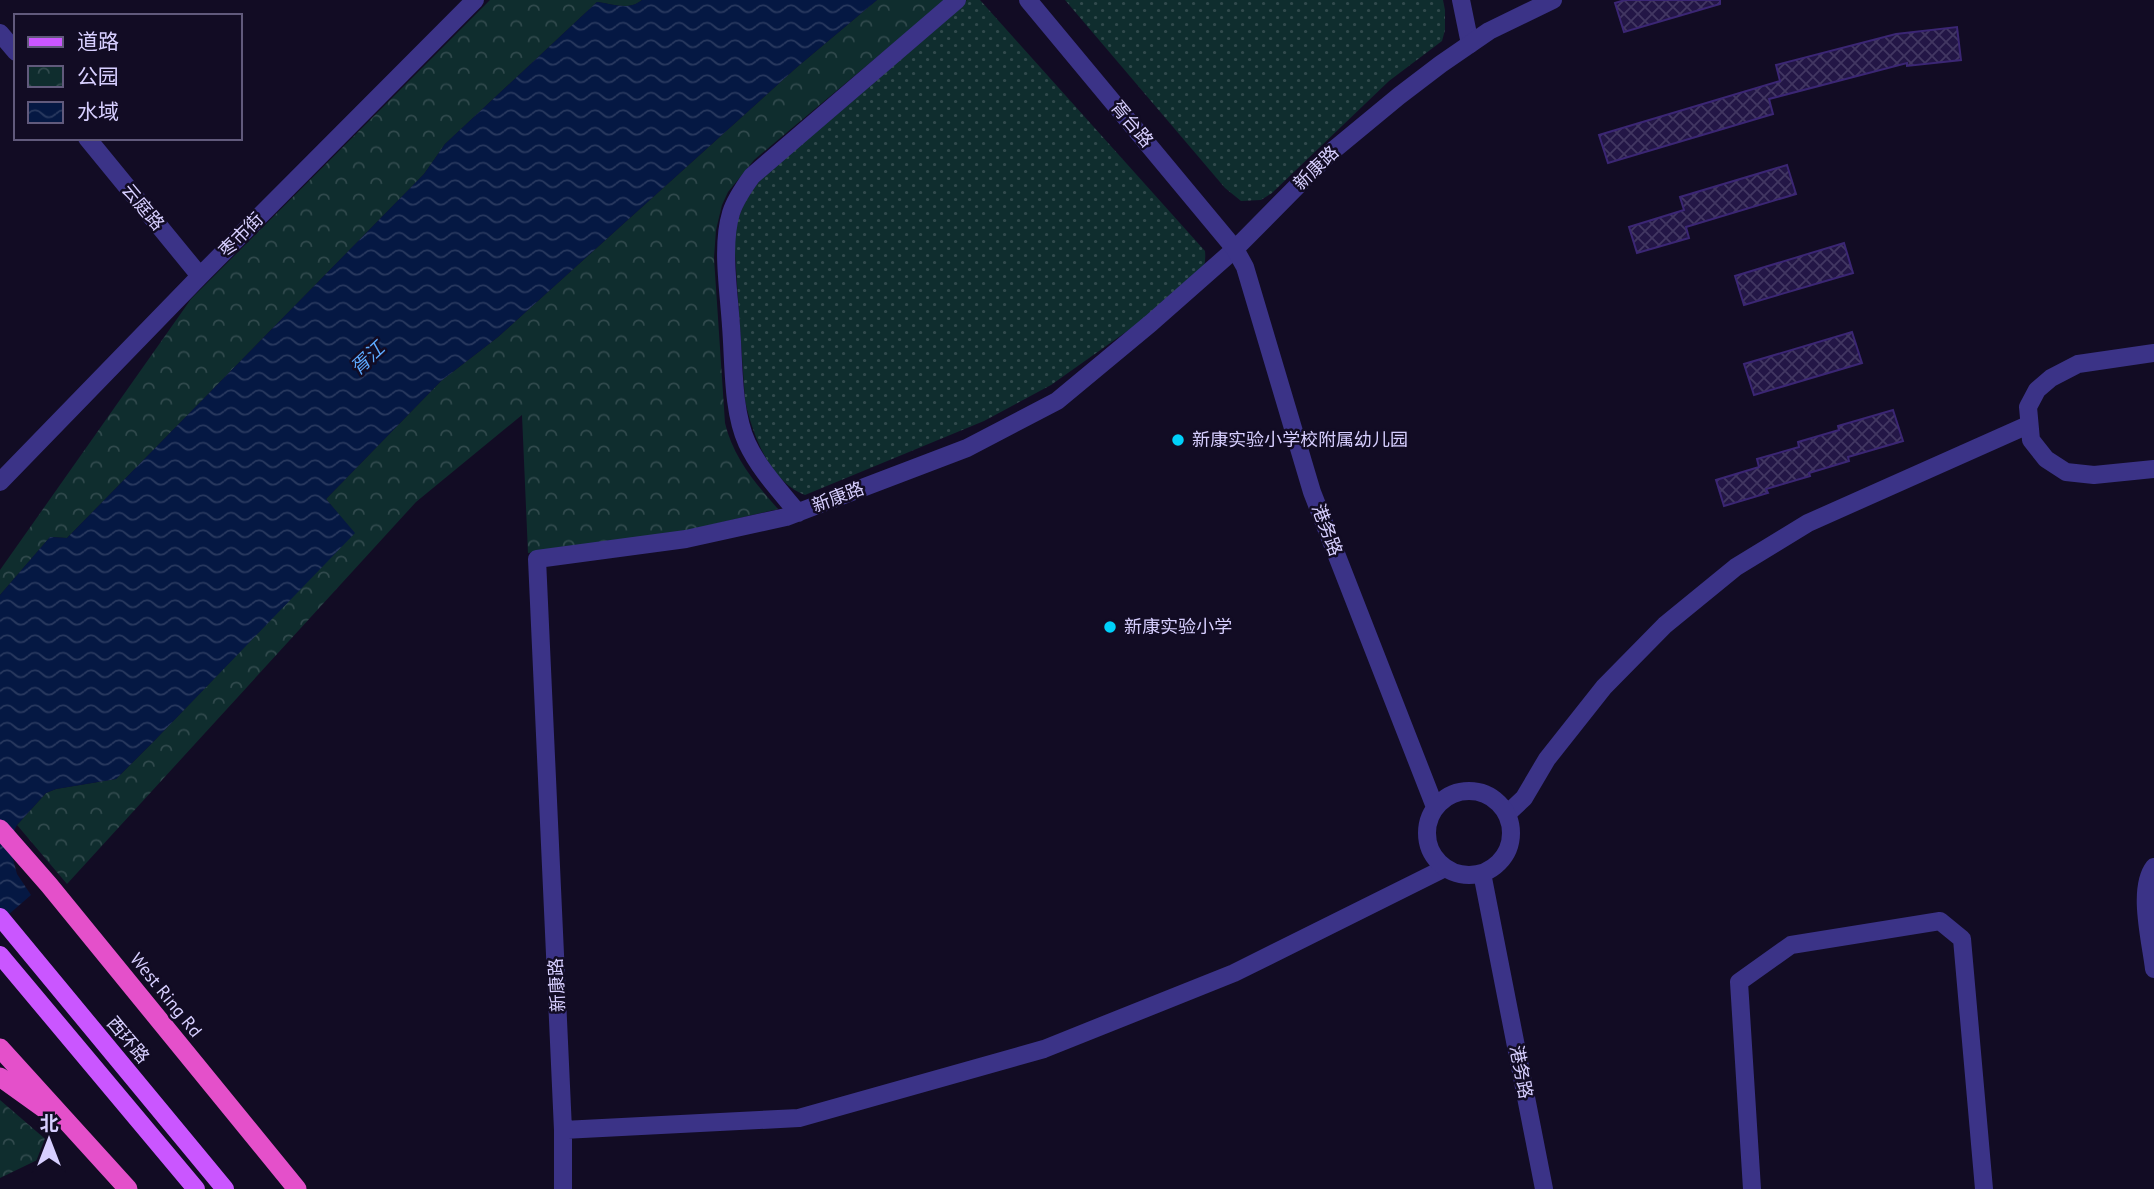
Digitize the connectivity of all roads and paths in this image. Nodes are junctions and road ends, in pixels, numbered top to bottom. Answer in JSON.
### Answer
{"nodes":[{"id":1,"x":475,"y":0,"type":"edge"},
{"id":2,"x":957,"y":0,"type":"edge"},
{"id":3,"x":1028,"y":0,"type":"edge"},
{"id":4,"x":1461,"y":0,"type":"edge"},
{"id":5,"x":1553,"y":0,"type":"edge"},
{"id":6,"x":0,"y":33,"type":"edge"},
{"id":7,"x":1470,"y":44,"type":"junction"},
{"id":8,"x":14,"y":50,"type":"edge"},
{"id":9,"x":89,"y":140,"type":"edge"},
{"id":10,"x":1235,"y":249,"type":"junction"},
{"id":11,"x":200,"y":276,"type":"junction"},
{"id":12,"x":2154,"y":353,"type":"edge"},
{"id":13,"x":2028,"y":425,"type":"junction"},
{"id":14,"x":2154,"y":470,"type":"edge"},
{"id":15,"x":3,"y":481,"type":"edge"},
{"id":16,"x":798,"y":513,"type":"junction"},
{"id":17,"x":1435,"y":807,"type":"junction"},
{"id":18,"x":1507,"y":814,"type":"junction"},
{"id":19,"x":0,"y":829,"type":"edge"},
{"id":20,"x":2154,"y":867,"type":"edge"},
{"id":21,"x":1445,"y":868,"type":"junction"},
{"id":22,"x":1482,"y":873,"type":"junction"},
{"id":23,"x":0,"y":917,"type":"edge"},
{"id":24,"x":0,"y":955,"type":"edge"},
{"id":25,"x":2154,"y":969,"type":"edge"},
{"id":26,"x":0,"y":1048,"type":"edge"},
{"id":27,"x":0,"y":1077,"type":"edge"},
{"id":28,"x":563,"y":1130,"type":"junction"},
{"id":29,"x":81,"y":1136,"type":"junction"},
{"id":30,"x":128,"y":1189,"type":"edge"},
{"id":31,"x":196,"y":1189,"type":"edge"},
{"id":32,"x":225,"y":1189,"type":"edge"},
{"id":33,"x":297,"y":1189,"type":"edge"},
{"id":34,"x":563,"y":1189,"type":"edge"},
{"id":35,"x":1544,"y":1189,"type":"edge"},
{"id":36,"x":1752,"y":1189,"type":"edge"},
{"id":37,"x":1984,"y":1189,"type":"edge"}],
"edges":[{"from":1,"to":11,"type":"street","name":"枣市街"},
{"from":2,"to":16,"type":"street"},
{"from":3,"to":10,"type":"street","name":"胥台路"},
{"from":4,"to":7,"type":"street"},
{"from":5,"to":7,"type":"street","name":"新康路"},
{"from":6,"to":8,"type":"street"},
{"from":7,"to":10,"type":"street","name":"新康路"},
{"from":9,"to":11,"type":"street","name":"云庭路"},
{"from":10,"to":16,"type":"street","name":"新康路"},
{"from":10,"to":17,"type":"street","name":"港务路"},
{"from":11,"to":15,"type":"street","name":"枣市街"},
{"from":12,"to":13,"type":"street"},
{"from":13,"to":14,"type":"street"},
{"from":13,"to":18,"type":"street"},
{"from":16,"to":28,"type":"street","name":"新康路"},
{"from":17,"to":18,"type":"street"},
{"from":17,"to":21,"type":"street"},
{"from":18,"to":22,"type":"street"},
{"from":19,"to":33,"type":"highway","name":"West Ring Rd"},
{"from":20,"to":25,"type":"street"},
{"from":21,"to":22,"type":"street"},
{"from":21,"to":28,"type":"street"},
{"from":22,"to":35,"type":"street","name":"港务路"},
{"from":23,"to":32,"type":"main road","name":"西环路"},
{"from":24,"to":31,"type":"main road"},
{"from":26,"to":29,"type":"highway"},
{"from":27,"to":29,"type":"highway"},
{"from":28,"to":34,"type":"street"},
{"from":29,"to":30,"type":"highway"},
{"from":36,"to":37,"type":"street"}]}
